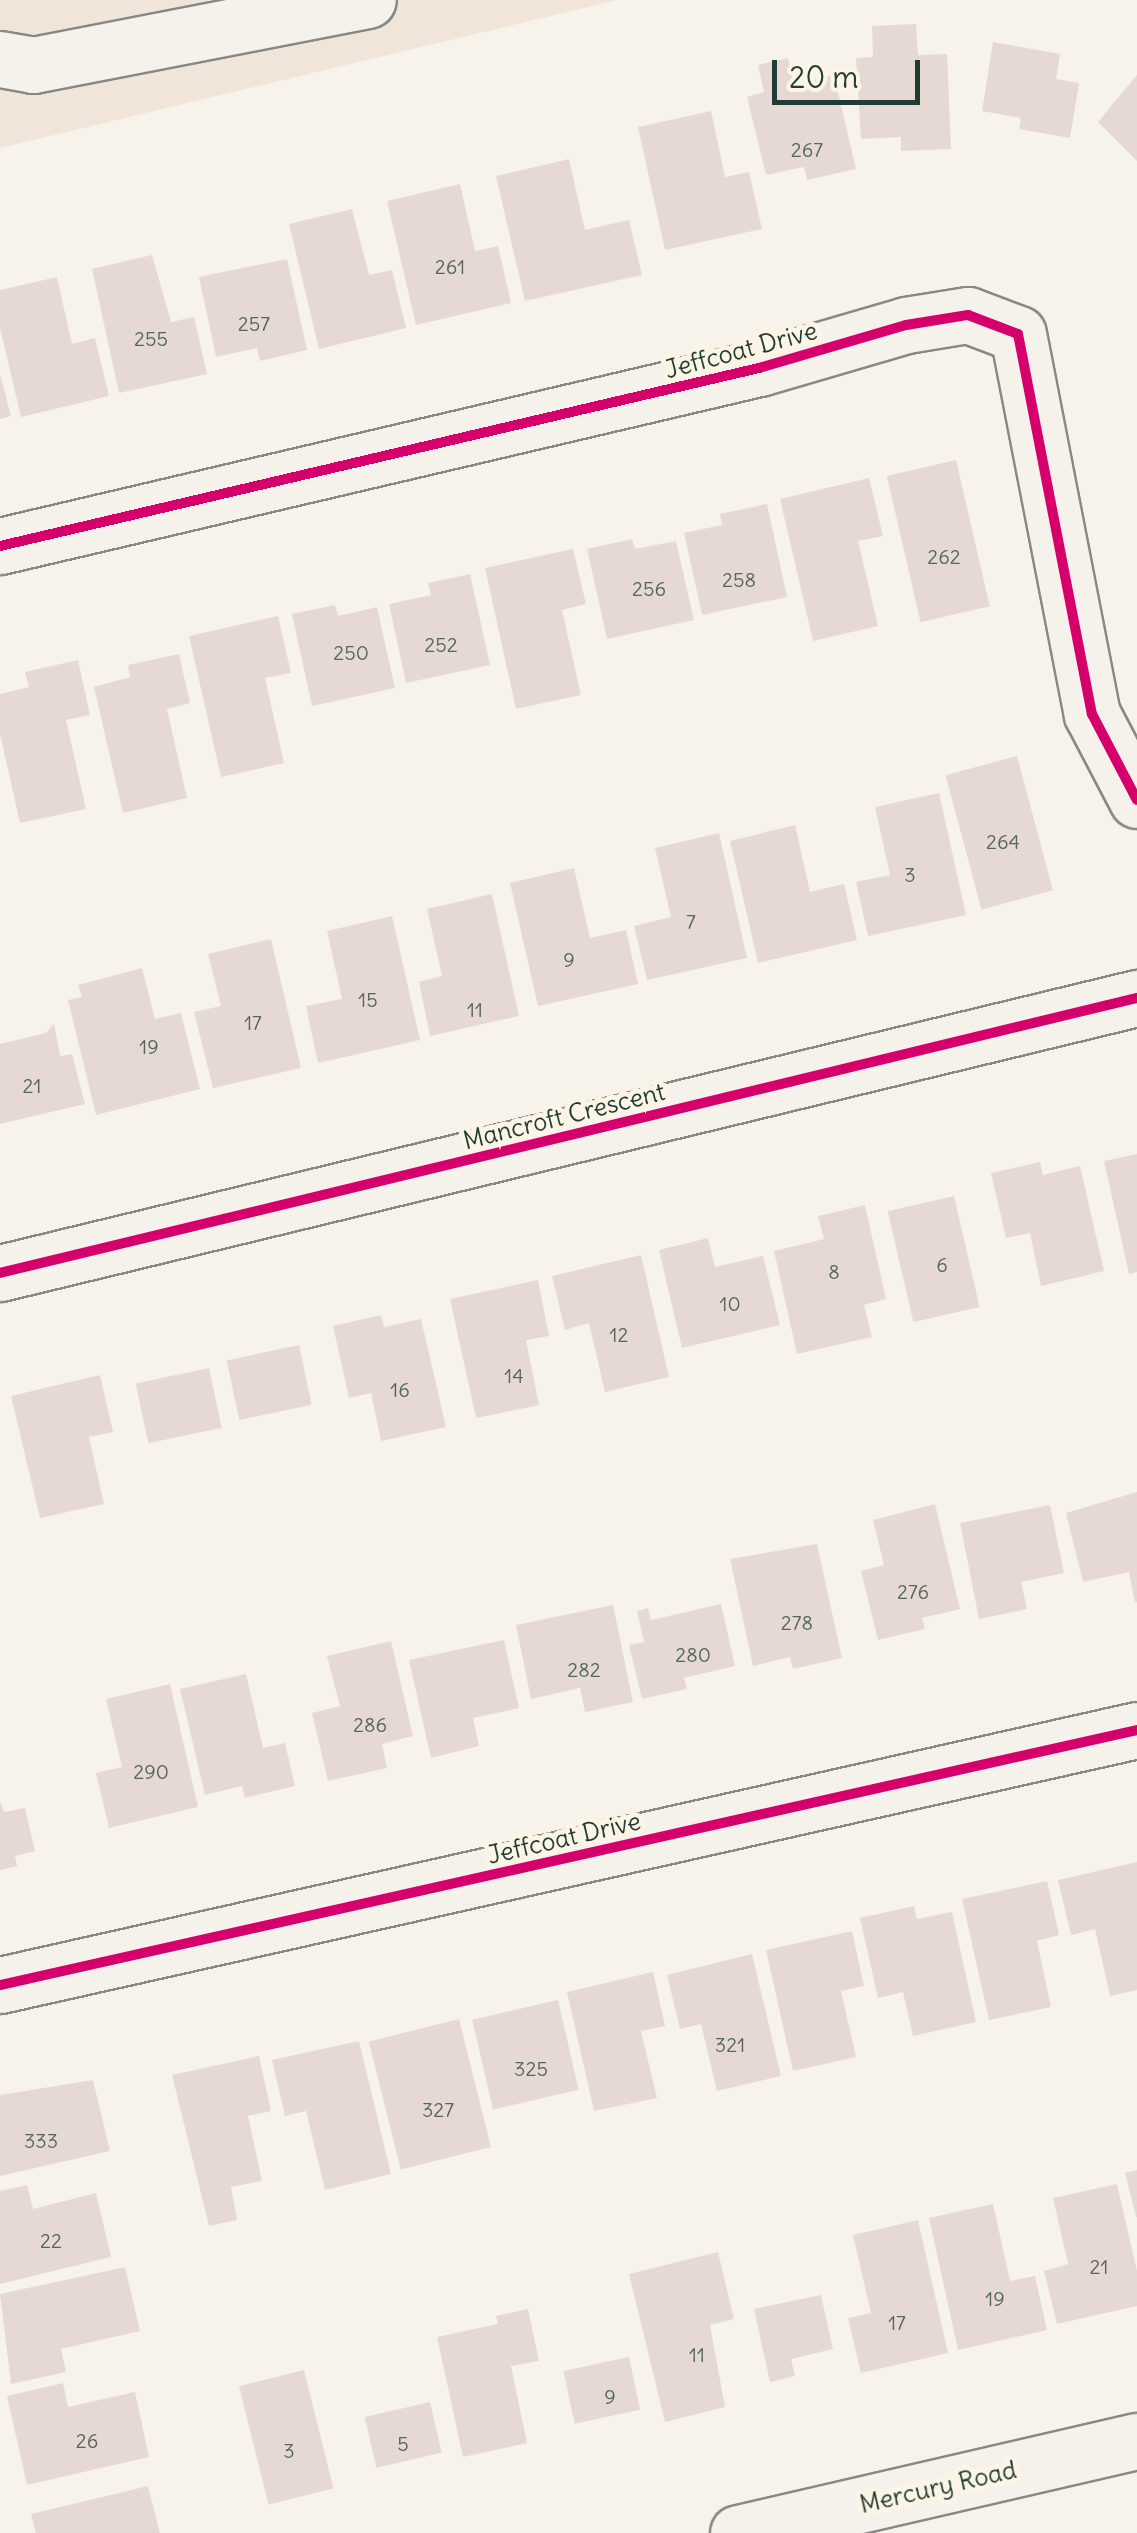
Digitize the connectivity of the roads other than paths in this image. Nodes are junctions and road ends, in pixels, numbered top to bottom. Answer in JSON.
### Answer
{"nodes":[{"id":1,"x":368,"y":0,"type":"edge"},
{"id":2,"x":0,"y":59,"type":"edge"},
{"id":3,"x":0,"y":546,"type":"edge"},
{"id":4,"x":1137,"y":800,"type":"edge"},
{"id":5,"x":1137,"y":998,"type":"edge"},
{"id":6,"x":0,"y":1273,"type":"edge"},
{"id":7,"x":1137,"y":1730,"type":"edge"},
{"id":8,"x":0,"y":1985,"type":"edge"},
{"id":9,"x":1137,"y":2440,"type":"edge"},
{"id":10,"x":738,"y":2533,"type":"edge"}],
"edges":[{"from":1,"to":2,"type":"street"},
{"from":3,"to":4,"type":"street","name":"Jeffcoat Drive"},
{"from":5,"to":6,"type":"street","name":"Mancroft Crescent"},
{"from":7,"to":8,"type":"street","name":"Jeffcoat Drive"},
{"from":9,"to":10,"type":"street","name":"Mercury Road"}]}
